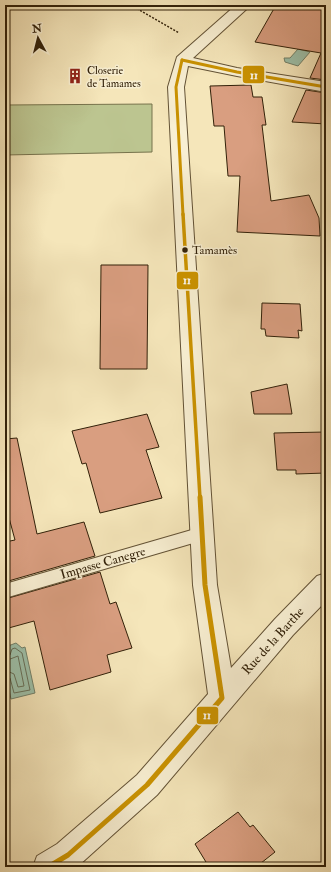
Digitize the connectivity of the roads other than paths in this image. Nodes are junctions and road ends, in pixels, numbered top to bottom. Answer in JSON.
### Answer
{"nodes":[{"id":1,"x":244,"y":5,"type":"edge"},
{"id":2,"x":182,"y":60,"type":"junction"},
{"id":3,"x":326,"y":87,"type":"edge"},
{"id":4,"x":202,"y":534,"type":"junction"},
{"id":5,"x":326,"y":584,"type":"edge"},
{"id":6,"x":5,"y":591,"type":"edge"},
{"id":7,"x":222,"y":698,"type":"junction"},
{"id":8,"x":48,"y":867,"type":"edge"}],
"edges":[{"from":1,"to":2,"type":"street"},
{"from":2,"to":3,"type":"street"},
{"from":2,"to":4,"type":"street"},
{"from":4,"to":6,"type":"lane","name":"Impasse Canegre"},
{"from":4,"to":7,"type":"street"},
{"from":5,"to":7,"type":"street","name":"Rue de la Barthe"},
{"from":7,"to":8,"type":"street","name":"Rue de la Barthe"}]}
